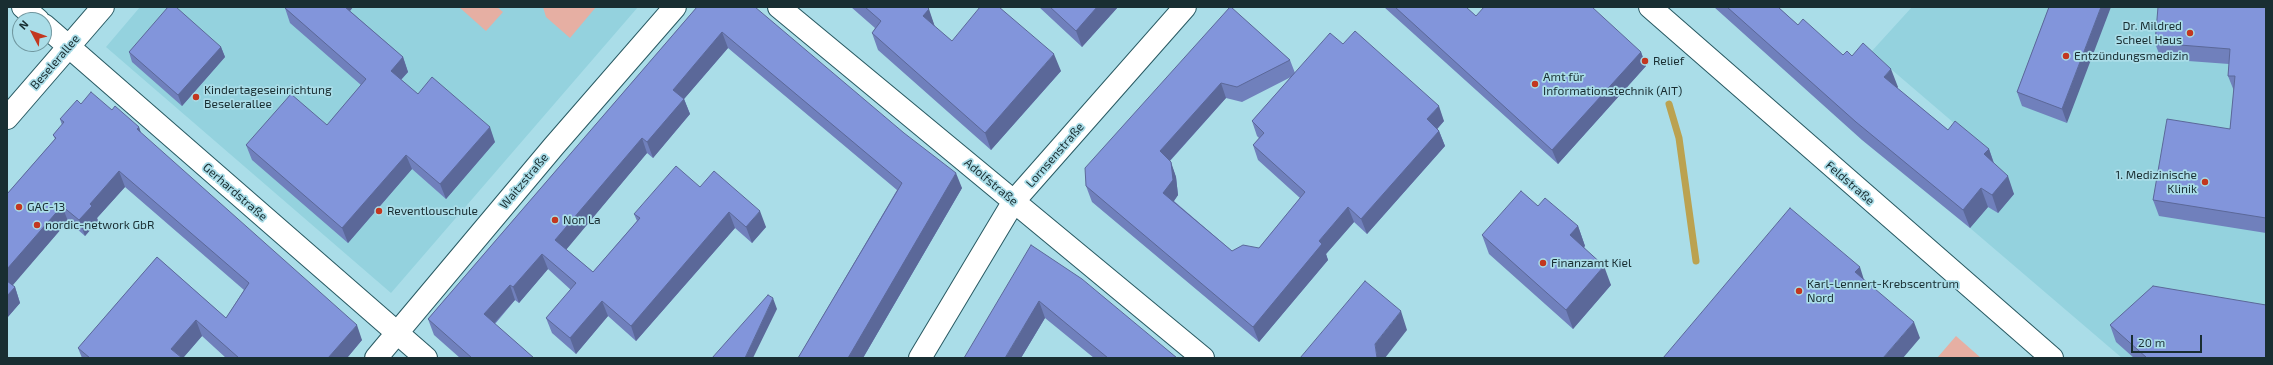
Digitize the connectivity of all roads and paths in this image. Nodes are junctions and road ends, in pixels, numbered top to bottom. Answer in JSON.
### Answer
{"nodes":[{"id":1,"x":103,"y":7,"type":"edge"},
{"id":2,"x":675,"y":7,"type":"edge"},
{"id":3,"x":779,"y":7,"type":"edge"},
{"id":4,"x":1185,"y":7,"type":"edge"},
{"id":5,"x":1650,"y":7,"type":"edge"},
{"id":6,"x":52,"y":32,"type":"edge"},
{"id":7,"x":68,"y":46,"type":"junction"},
{"id":8,"x":7,"y":118,"type":"edge"},
{"id":9,"x":1014,"y":201,"type":"junction"},
{"id":10,"x":397,"y":333,"type":"junction"},
{"id":11,"x":376,"y":358,"type":"edge"},
{"id":12,"x":426,"y":358,"type":"edge"},
{"id":13,"x":920,"y":358,"type":"edge"},
{"id":14,"x":1203,"y":358,"type":"edge"},
{"id":15,"x":2052,"y":358,"type":"edge"}],
"edges":[{"from":1,"to":7,"type":"street","name":"Beselerallee"},
{"from":2,"to":10,"type":"street","name":"Waitzstraße"},
{"from":3,"to":9,"type":"street","name":"Adolfstraße"},
{"from":4,"to":9,"type":"street","name":"Lornsenstraße"},
{"from":5,"to":15,"type":"street","name":"Feldstraße"},
{"from":6,"to":7,"type":"street","name":"Gerhardstraße"},
{"from":7,"to":8,"type":"street","name":"Beselerallee"},
{"from":7,"to":10,"type":"street","name":"Gerhardstraße"},
{"from":9,"to":13,"type":"street","name":"Lornsenstraße"},
{"from":9,"to":14,"type":"street","name":"Adolfstraße"},
{"from":10,"to":11,"type":"street","name":"Waitzstraße"},
{"from":10,"to":12,"type":"street","name":"Gerhardstraße"}]}
